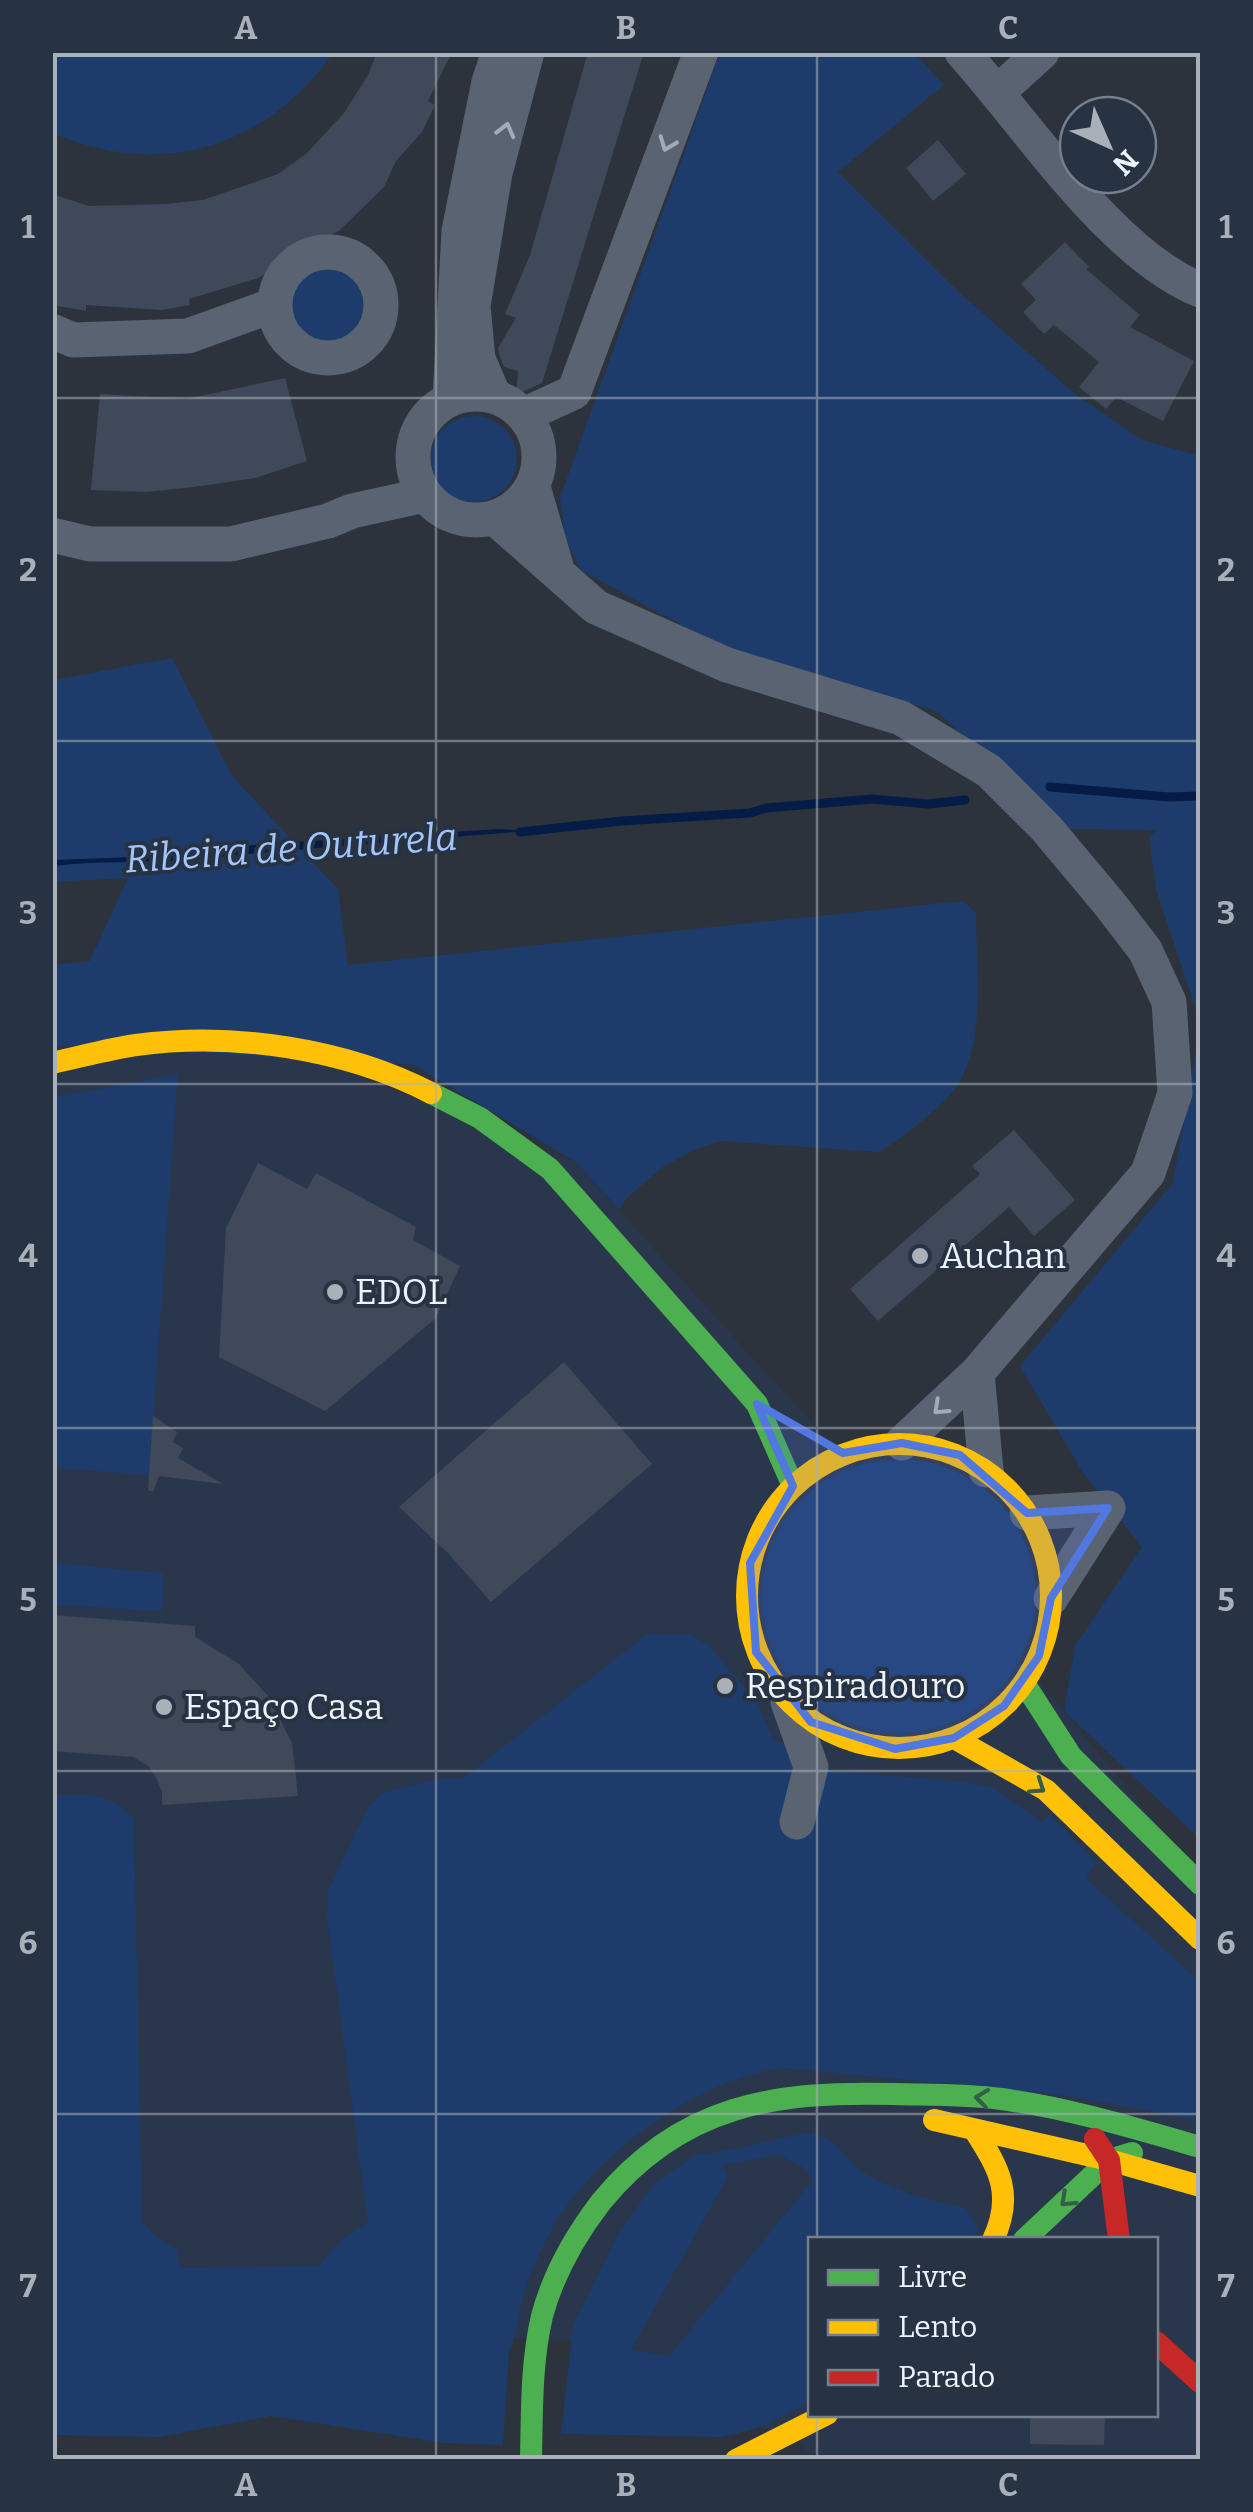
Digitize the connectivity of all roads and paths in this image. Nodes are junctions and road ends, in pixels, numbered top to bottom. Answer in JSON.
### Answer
{"nodes":[{"id":1,"x":499,"y":52,"type":"edge"},
{"id":2,"x":527,"y":52,"type":"edge"},
{"id":3,"x":701,"y":52,"type":"edge"},
{"id":4,"x":962,"y":52,"type":"edge"},
{"id":5,"x":1042,"y":52,"type":"edge"},
{"id":6,"x":997,"y":94,"type":"junction"},
{"id":7,"x":1200,"y":290,"type":"edge"},
{"id":8,"x":274,"y":305,"type":"dead end"},
{"id":9,"x":52,"y":331,"type":"edge"},
{"id":10,"x":494,"y":396,"type":"junction"},
{"id":11,"x":450,"y":399,"type":"junction"},
{"id":12,"x":524,"y":415,"type":"junction"},
{"id":13,"x":412,"y":454,"type":"junction"},
{"id":14,"x":533,"y":487,"type":"junction"},
{"id":15,"x":425,"y":495,"type":"junction"},
{"id":16,"x":352,"y":511,"type":"junction"},
{"id":17,"x":495,"y":518,"type":"junction"},
{"id":18,"x":52,"y":535,"type":"edge"},
{"id":19,"x":558,"y":574,"type":"junction"},
{"id":20,"x":52,"y":1063,"type":"edge"},
{"id":21,"x":978,"y":1373,"type":"junction"},
{"id":22,"x":757,"y":1404,"type":"junction"},
{"id":23,"x":792,"y":1424,"type":"dead end"},
{"id":24,"x":902,"y":1443,"type":"junction"},
{"id":25,"x":986,"y":1470,"type":"junction"},
{"id":26,"x":793,"y":1486,"type":"junction"},
{"id":27,"x":1028,"y":1513,"type":"junction"},
{"id":28,"x":1052,"y":1598,"type":"junction"},
{"id":29,"x":1024,"y":1683,"type":"junction"},
{"id":30,"x":788,"y":1702,"type":"junction"},
{"id":31,"x":954,"y":1738,"type":"junction"},
{"id":32,"x":796,"y":1822,"type":"dead end"},
{"id":33,"x":1200,"y":1884,"type":"edge"},
{"id":34,"x":1200,"y":1939,"type":"edge"},
{"id":35,"x":829,"y":2093,"type":"junction"},
{"id":36,"x":1079,"y":2113,"type":"junction"},
{"id":37,"x":976,"y":2130,"type":"junction"},
{"id":38,"x":1200,"y":2148,"type":"edge"},
{"id":39,"x":1109,"y":2160,"type":"junction"},
{"id":40,"x":1187,"y":2188,"type":"edge"},
{"id":41,"x":995,"y":2237,"type":"edge"},
{"id":42,"x":1027,"y":2237,"type":"edge"},
{"id":43,"x":1119,"y":2237,"type":"edge"},
{"id":44,"x":1158,"y":2344,"type":"edge"},
{"id":45,"x":1200,"y":2382,"type":"edge"},
{"id":46,"x":822,"y":2417,"type":"edge"},
{"id":47,"x":531,"y":2460,"type":"edge"},
{"id":48,"x":736,"y":2460,"type":"edge"}],
"edges":[{"from":1,"to":11,"type":"street"},
{"from":10,"to":2,"type":"street","one_way":true},
{"from":3,"to":12,"type":"street","one_way":true},
{"from":4,"to":6,"type":"street"},
{"from":5,"to":6,"type":"street"},
{"from":6,"to":7,"type":"street"},
{"from":8,"to":9,"type":"street"},
{"from":10,"to":11,"type":"street"},
{"from":10,"to":12,"type":"street"},
{"from":11,"to":13,"type":"street"},
{"from":12,"to":14,"type":"street"},
{"from":13,"to":15,"type":"street"},
{"from":13,"to":16,"type":"street"},
{"from":14,"to":17,"type":"street"},
{"from":14,"to":19,"type":"street"},
{"from":15,"to":16,"type":"street"},
{"from":15,"to":17,"type":"street"},
{"from":16,"to":18,"type":"street"},
{"from":17,"to":19,"type":"street"},
{"from":19,"to":21,"type":"street"},
{"from":20,"to":22,"type":"street"},
{"from":21,"to":24,"type":"street","one_way":true},
{"from":21,"to":25,"type":"street"},
{"from":22,"to":23,"type":"street"},
{"from":22,"to":26,"type":"street"},
{"from":24,"to":25,"type":"street"},
{"from":24,"to":26,"type":"street"},
{"from":25,"to":27,"type":"street"},
{"from":26,"to":30,"type":"street"},
{"from":27,"to":28,"type":"street"},
{"from":27,"to":28,"type":"street"},
{"from":28,"to":29,"type":"street"},
{"from":29,"to":31,"type":"street"},
{"from":29,"to":33,"type":"street"},
{"from":30,"to":31,"type":"street"},
{"from":30,"to":32,"type":"street"},
{"from":31,"to":34,"type":"street","one_way":true},
{"from":36,"to":35,"type":"street","one_way":true},
{"from":35,"to":37,"type":"street"},
{"from":35,"to":47,"type":"street"},
{"from":36,"to":38,"type":"street"},
{"from":36,"to":39,"type":"street"},
{"from":37,"to":39,"type":"street"},
{"from":37,"to":41,"type":"street"},
{"from":38,"to":39,"type":"street"},
{"from":39,"to":40,"type":"street"},
{"from":39,"to":42,"type":"street","one_way":true},
{"from":39,"to":43,"type":"street"},
{"from":44,"to":45,"type":"street"},
{"from":46,"to":48,"type":"street"}]}
